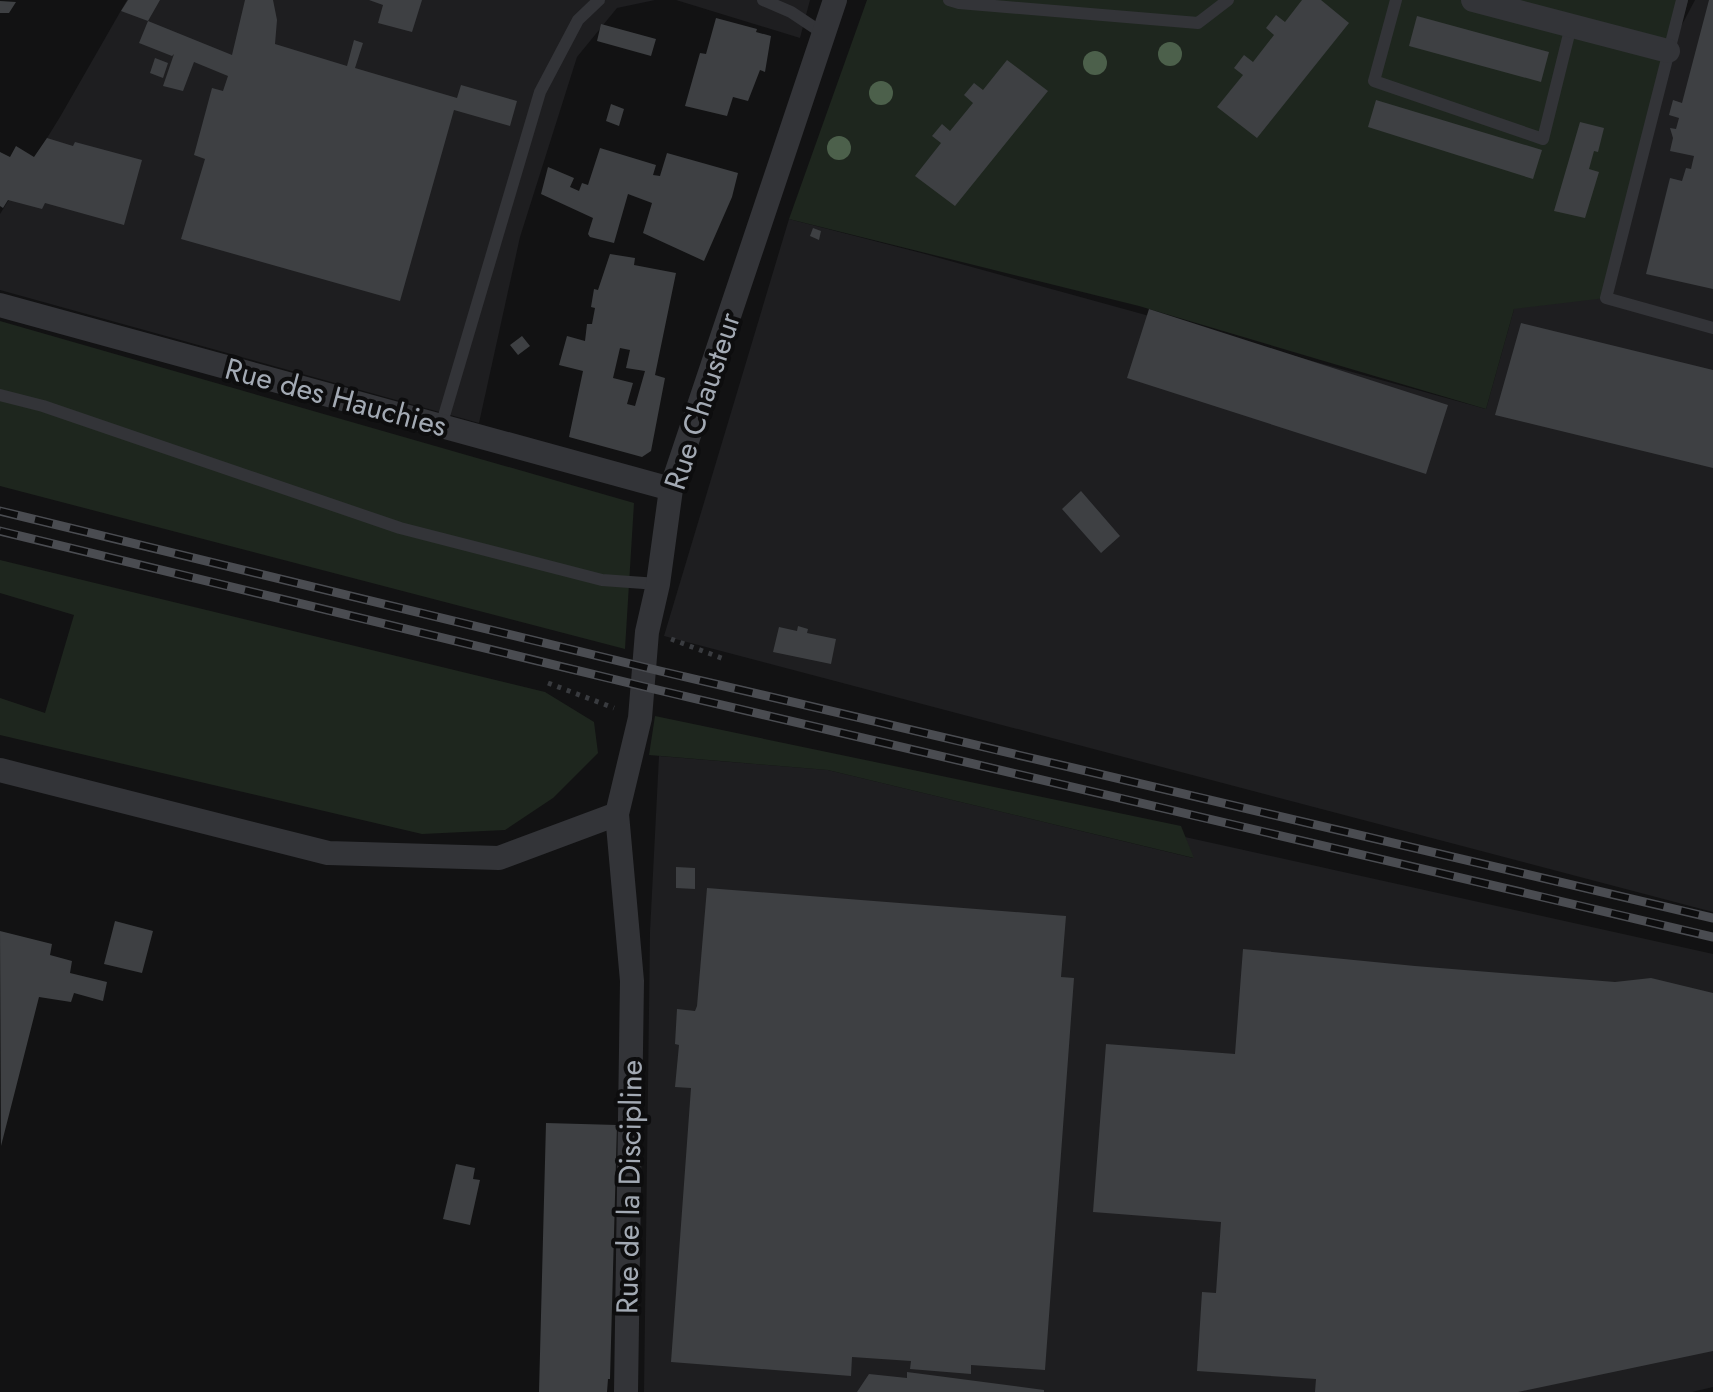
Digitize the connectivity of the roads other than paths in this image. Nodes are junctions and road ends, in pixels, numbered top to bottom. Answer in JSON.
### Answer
{"nodes":[{"id":1,"x":599,"y":0,"type":"edge"},
{"id":2,"x":763,"y":0,"type":"edge"},
{"id":3,"x":835,"y":0,"type":"edge"},
{"id":4,"x":949,"y":0,"type":"edge"},
{"id":5,"x":1228,"y":0,"type":"edge"},
{"id":6,"x":1396,"y":0,"type":"edge"},
{"id":7,"x":1473,"y":0,"type":"edge"},
{"id":8,"x":1682,"y":0,"type":"edge"},
{"id":9,"x":1571,"y":26,"type":"junction"},
{"id":10,"x":824,"y":34,"type":"junction"},
{"id":11,"x":1668,"y":51,"type":"junction"},
{"id":12,"x":0,"y":305,"type":"edge"},
{"id":13,"x":1713,"y":328,"type":"edge"},
{"id":14,"x":0,"y":395,"type":"edge"},
{"id":15,"x":441,"y":426,"type":"junction"},
{"id":16,"x":671,"y":489,"type":"junction"},
{"id":17,"x":658,"y":584,"type":"junction"},
{"id":18,"x":0,"y":770,"type":"edge"},
{"id":19,"x":617,"y":814,"type":"junction"},
{"id":20,"x":626,"y":1392,"type":"edge"}],
"edges":[{"from":1,"to":15,"type":"lane"},
{"from":2,"to":10,"type":"lane"},
{"from":3,"to":10,"type":"street","name":"Rue Chausteur"},
{"from":4,"to":5,"type":"lane"},
{"from":6,"to":9,"type":"lane"},
{"from":7,"to":9,"type":"street"},
{"from":8,"to":11,"type":"lane"},
{"from":9,"to":11,"type":"street"},
{"from":10,"to":16,"type":"street","name":"Rue Chausteur"},
{"from":11,"to":13,"type":"lane"},
{"from":12,"to":15,"type":"street","name":"Rue des Hauchies"},
{"from":14,"to":17,"type":"lane"},
{"from":15,"to":16,"type":"street","name":"Rue des Hauchies"},
{"from":16,"to":17,"type":"street","name":"Rue Chausteur"},
{"from":17,"to":19,"type":"street","name":"Rue Chausteur"},
{"from":18,"to":19,"type":"street"},
{"from":19,"to":20,"type":"street","name":"Rue de la Discipline"}]}
